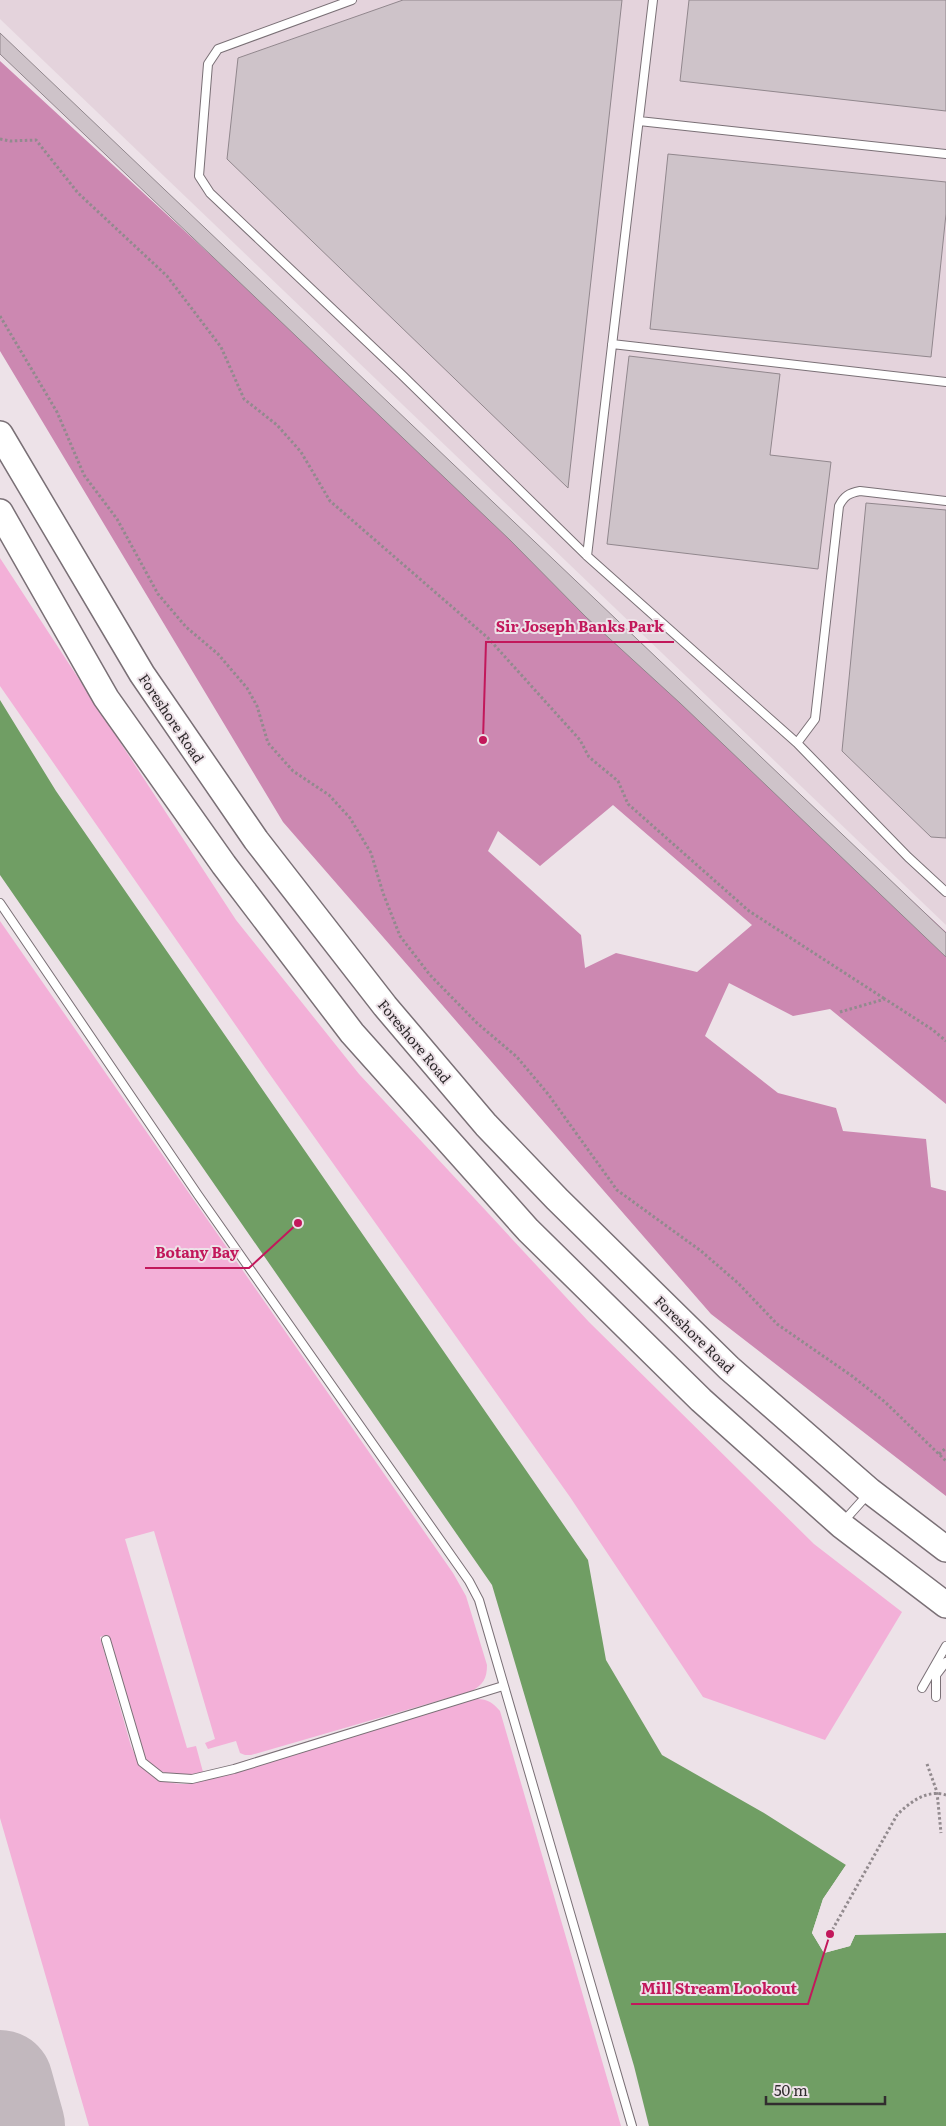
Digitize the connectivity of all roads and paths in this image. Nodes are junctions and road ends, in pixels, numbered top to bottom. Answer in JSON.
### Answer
{"nodes":[{"id":1,"x":352,"y":0,"type":"edge"},
{"id":2,"x":653,"y":0,"type":"edge"},
{"id":3,"x":639,"y":120,"type":"junction"},
{"id":4,"x":0,"y":139,"type":"edge"},
{"id":5,"x":946,"y":154,"type":"edge"},
{"id":6,"x":0,"y":316,"type":"edge"},
{"id":7,"x":612,"y":344,"type":"junction"},
{"id":8,"x":946,"y":382,"type":"edge"},
{"id":9,"x":0,"y":434,"type":"edge"},
{"id":10,"x":946,"y":500,"type":"edge"},
{"id":11,"x":0,"y":512,"type":"edge"},
{"id":12,"x":587,"y":556,"type":"junction"},
{"id":13,"x":797,"y":743,"type":"junction"},
{"id":14,"x":946,"y":892,"type":"edge"},
{"id":15,"x":0,"y":903,"type":"edge"},
{"id":16,"x":886,"y":999,"type":"junction"},
{"id":17,"x":840,"y":1012,"type":"dead end"},
{"id":18,"x":946,"y":1041,"type":"edge"},
{"id":19,"x":946,"y":1448,"type":"edge"},
{"id":20,"x":939,"y":1454,"type":"junction"},
{"id":21,"x":946,"y":1461,"type":"edge"},
{"id":22,"x":870,"y":1492,"type":"junction"},
{"id":23,"x":841,"y":1525,"type":"junction"},
{"id":24,"x":946,"y":1549,"type":"edge"},
{"id":25,"x":943,"y":1606,"type":"edge"},
{"id":26,"x":106,"y":1640,"type":"dead end"},
{"id":27,"x":946,"y":1646,"type":"edge"},
{"id":28,"x":946,"y":1662,"type":"edge"},
{"id":29,"x":503,"y":1686,"type":"junction"},
{"id":30,"x":922,"y":1688,"type":"dead end"},
{"id":31,"x":936,"y":1697,"type":"dead end"},
{"id":32,"x":927,"y":1764,"type":"dead end"},
{"id":33,"x":938,"y":1792,"type":"junction"},
{"id":34,"x":946,"y":1794,"type":"edge"},
{"id":35,"x":941,"y":1834,"type":"dead end"},
{"id":36,"x":830,"y":1934,"type":"dead end"},
{"id":37,"x":632,"y":2126,"type":"edge"}],
"edges":[{"from":1,"to":12,"type":"lane"},
{"from":2,"to":3,"type":"lane"},
{"from":3,"to":5,"type":"lane"},
{"from":3,"to":7,"type":"lane"},
{"from":4,"to":16,"type":"path"},
{"from":6,"to":20,"type":"path"},
{"from":7,"to":8,"type":"lane"},
{"from":7,"to":12,"type":"lane"},
{"from":9,"to":22,"type":"main road","name":"Foreshore Road"},
{"from":10,"to":13,"type":"lane"},
{"from":11,"to":23,"type":"main road"},
{"from":12,"to":13,"type":"lane"},
{"from":13,"to":14,"type":"lane"},
{"from":15,"to":29,"type":"lane"},
{"from":16,"to":17,"type":"path"},
{"from":16,"to":18,"type":"path"},
{"from":19,"to":20,"type":"path"},
{"from":20,"to":21,"type":"path"},
{"from":22,"to":23,"type":"lane"},
{"from":22,"to":24,"type":"main road","name":"Foreshore Road"},
{"from":23,"to":25,"type":"main road"},
{"from":26,"to":29,"type":"lane"},
{"from":27,"to":30,"type":"lane"},
{"from":28,"to":31,"type":"lane"},
{"from":29,"to":37,"type":"lane"},
{"from":32,"to":33,"type":"path"},
{"from":33,"to":34,"type":"path"},
{"from":33,"to":35,"type":"path"},
{"from":33,"to":36,"type":"path"}]}
